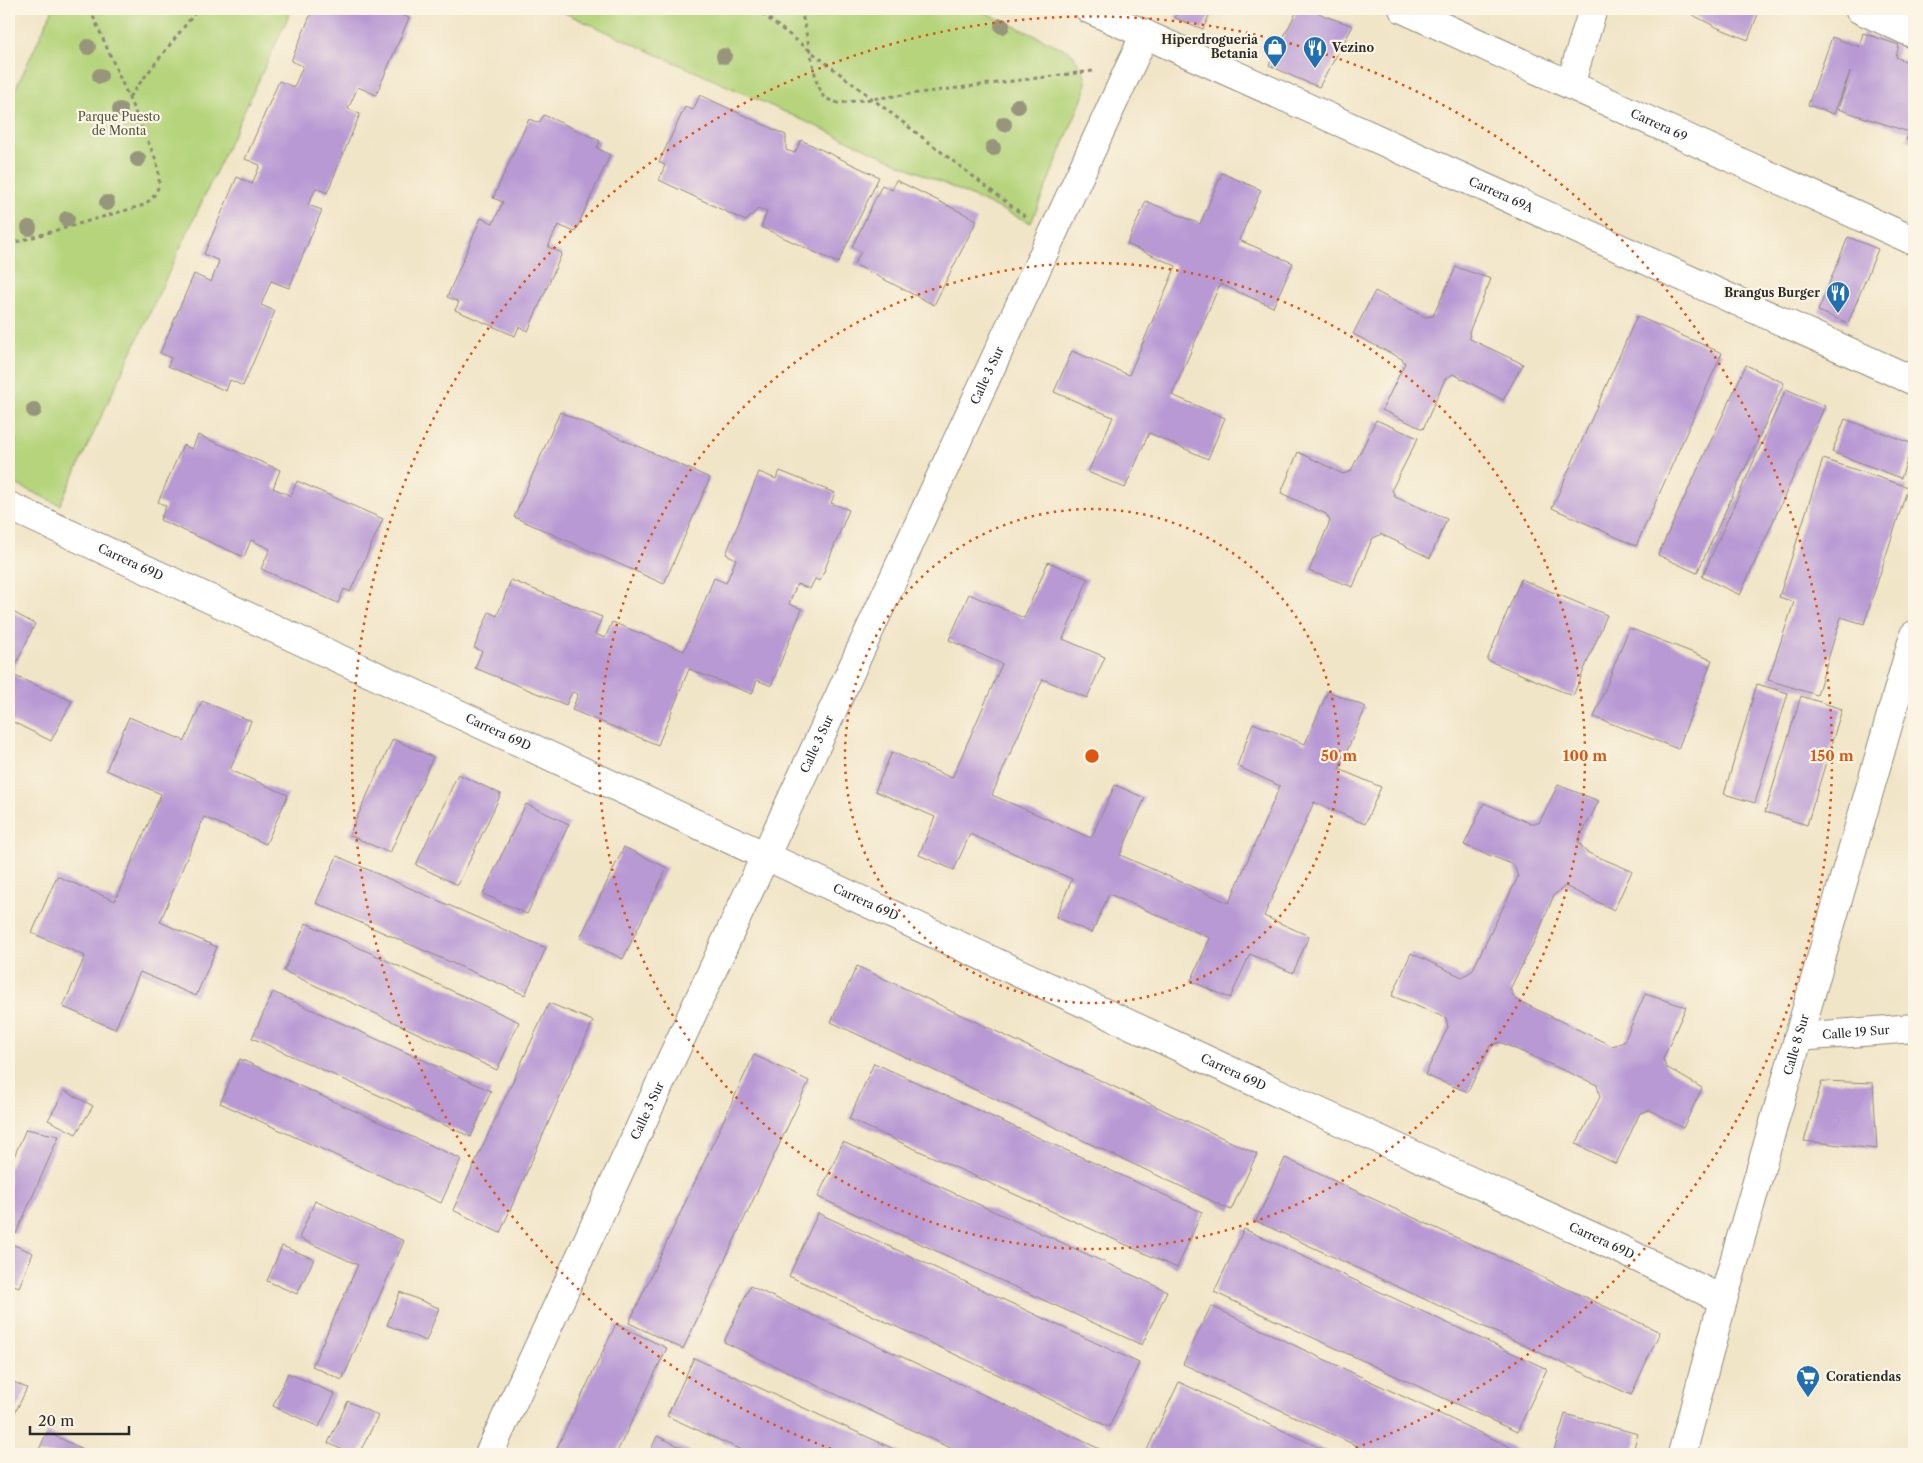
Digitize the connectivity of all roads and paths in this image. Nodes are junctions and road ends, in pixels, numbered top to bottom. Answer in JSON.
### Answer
{"nodes":[{"id":1,"x":93,"y":9,"type":"edge"},
{"id":2,"x":198,"y":9,"type":"edge"},
{"id":3,"x":756,"y":9,"type":"edge"},
{"id":4,"x":801,"y":9,"type":"edge"},
{"id":5,"x":1089,"y":9,"type":"edge"},
{"id":6,"x":1403,"y":9,"type":"edge"},
{"id":7,"x":1593,"y":9,"type":"edge"},
{"id":8,"x":1859,"y":9,"type":"edge"},
{"id":9,"x":1145,"y":34,"type":"junction"},
{"id":10,"x":1914,"y":34,"type":"edge"},
{"id":11,"x":810,"y":50,"type":"junction"},
{"id":12,"x":1094,"y":71,"type":"dead end"},
{"id":13,"x":1570,"y":85,"type":"junction"},
{"id":14,"x":129,"y":97,"type":"junction"},
{"id":15,"x":873,"y":98,"type":"junction"},
{"id":16,"x":1028,"y":218,"type":"dead end"},
{"id":17,"x":1914,"y":241,"type":"edge"},
{"id":18,"x":9,"y":244,"type":"edge"},
{"id":19,"x":1914,"y":381,"type":"edge"},
{"id":20,"x":9,"y":427,"type":"edge"},
{"id":21,"x":9,"y":448,"type":"edge"},
{"id":22,"x":9,"y":506,"type":"edge"},
{"id":23,"x":1914,"y":635,"type":"edge"},
{"id":24,"x":767,"y":856,"type":"junction"},
{"id":25,"x":1914,"y":1028,"type":"edge"},
{"id":26,"x":1798,"y":1037,"type":"junction"},
{"id":27,"x":1723,"y":1300,"type":"junction"},
{"id":28,"x":489,"y":1454,"type":"edge"},
{"id":29,"x":1682,"y":1454,"type":"edge"}],
"edges":[{"from":1,"to":14,"type":"path"},
{"from":2,"to":14,"type":"path"},
{"from":3,"to":11,"type":"path"},
{"from":4,"to":11,"type":"path"},
{"from":5,"to":9,"type":"street","name":"Carrera 69A"},
{"from":6,"to":13,"type":"street","name":"Carrera 69"},
{"from":7,"to":13,"type":"street"},
{"from":8,"to":10,"type":"street"},
{"from":9,"to":19,"type":"street","name":"Carrera 69A"},
{"from":9,"to":24,"type":"street","name":"Calle 3 Sur"},
{"from":11,"to":15,"type":"path"},
{"from":11,"to":15,"type":"path"},
{"from":12,"to":15,"type":"path"},
{"from":13,"to":17,"type":"street","name":"Carrera 69"},
{"from":14,"to":18,"type":"path"},
{"from":15,"to":16,"type":"path"},
{"from":20,"to":21,"type":"path"},
{"from":22,"to":24,"type":"street","name":"Carrera 69D"},
{"from":23,"to":26,"type":"street","name":"Calle 8 Sur"},
{"from":24,"to":27,"type":"street","name":"Carrera 69D"},
{"from":24,"to":28,"type":"street","name":"Calle 3 Sur"},
{"from":25,"to":26,"type":"street","name":"Calle 19 Sur"},
{"from":26,"to":27,"type":"street","name":"Calle 8 Sur"},
{"from":27,"to":29,"type":"street","name":"Calle 8 Sur"}]}
